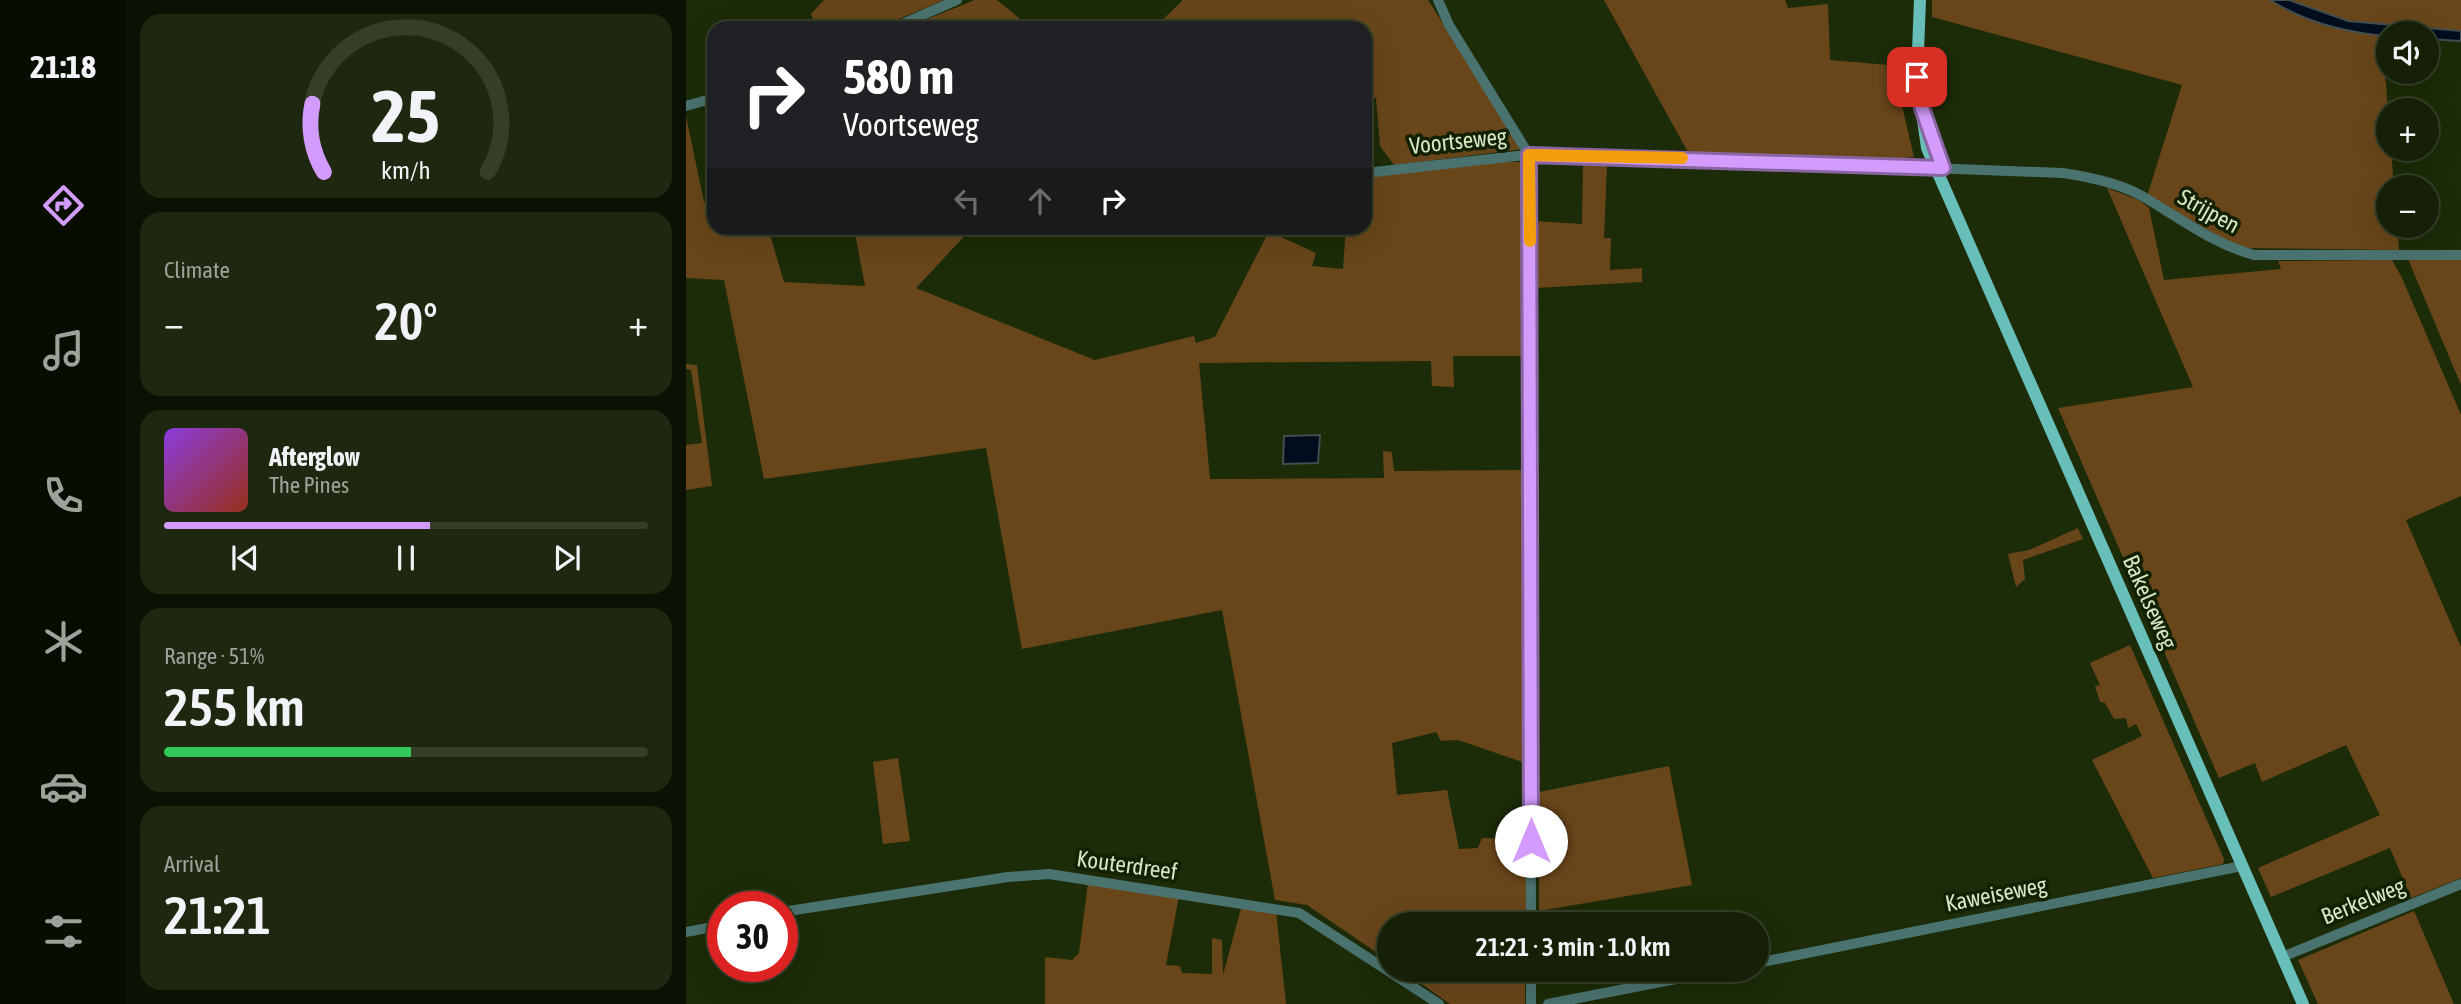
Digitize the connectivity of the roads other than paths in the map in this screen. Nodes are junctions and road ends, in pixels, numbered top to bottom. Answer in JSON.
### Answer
{"nodes":[{"id":1,"x":957,"y":0,"type":"edge"},
{"id":2,"x":1438,"y":0,"type":"edge"},
{"id":3,"x":1920,"y":0,"type":"edge"},
{"id":4,"x":909,"y":21,"type":"edge"},
{"id":5,"x":707,"y":100,"type":"edge"},
{"id":6,"x":686,"y":106,"type":"edge"},
{"id":7,"x":1529,"y":155,"type":"junction"},
{"id":8,"x":1939,"y":168,"type":"junction"},
{"id":9,"x":1372,"y":172,"type":"edge"},
{"id":10,"x":2461,"y":255,"type":"edge"},
{"id":11,"x":2242,"y":866,"type":"junction"},
{"id":12,"x":2461,"y":884,"type":"edge"},
{"id":13,"x":798,"y":910,"type":"edge"},
{"id":14,"x":1531,"y":912,"type":"edge"},
{"id":15,"x":707,"y":928,"type":"edge"},
{"id":16,"x":686,"y":932,"type":"edge"},
{"id":17,"x":2281,"y":957,"type":"junction"},
{"id":18,"x":1769,"y":960,"type":"edge"},
{"id":19,"x":1531,"y":982,"type":"edge"},
{"id":20,"x":1661,"y":982,"type":"edge"},
{"id":21,"x":1439,"y":1004,"type":"edge"},
{"id":22,"x":1531,"y":1004,"type":"edge"},
{"id":23,"x":1548,"y":1004,"type":"edge"},
{"id":24,"x":2303,"y":1004,"type":"edge"}],
"edges":[{"from":1,"to":4,"type":"street"},
{"from":2,"to":7,"type":"street"},
{"from":3,"to":8,"type":"main road","name":"Bakelseweg"},
{"from":5,"to":6,"type":"street"},
{"from":7,"to":8,"type":"street","name":"Voortseweg"},
{"from":7,"to":9,"type":"street","name":"Voortseweg"},
{"from":7,"to":14,"type":"street"},
{"from":8,"to":10,"type":"street","name":"Strijpen"},
{"from":8,"to":11,"type":"main road","name":"Bakelseweg"},
{"from":11,"to":17,"type":"main road","name":"Bakelseweg"},
{"from":11,"to":18,"type":"street","name":"Kaweiseweg"},
{"from":12,"to":17,"type":"street","name":"Berkelweg"},
{"from":13,"to":21,"type":"street","name":"Kouterdreef"},
{"from":15,"to":16,"type":"street"},
{"from":17,"to":24,"type":"main road","name":"Bakelseweg"},
{"from":19,"to":22,"type":"street"},
{"from":20,"to":23,"type":"street"}]}
